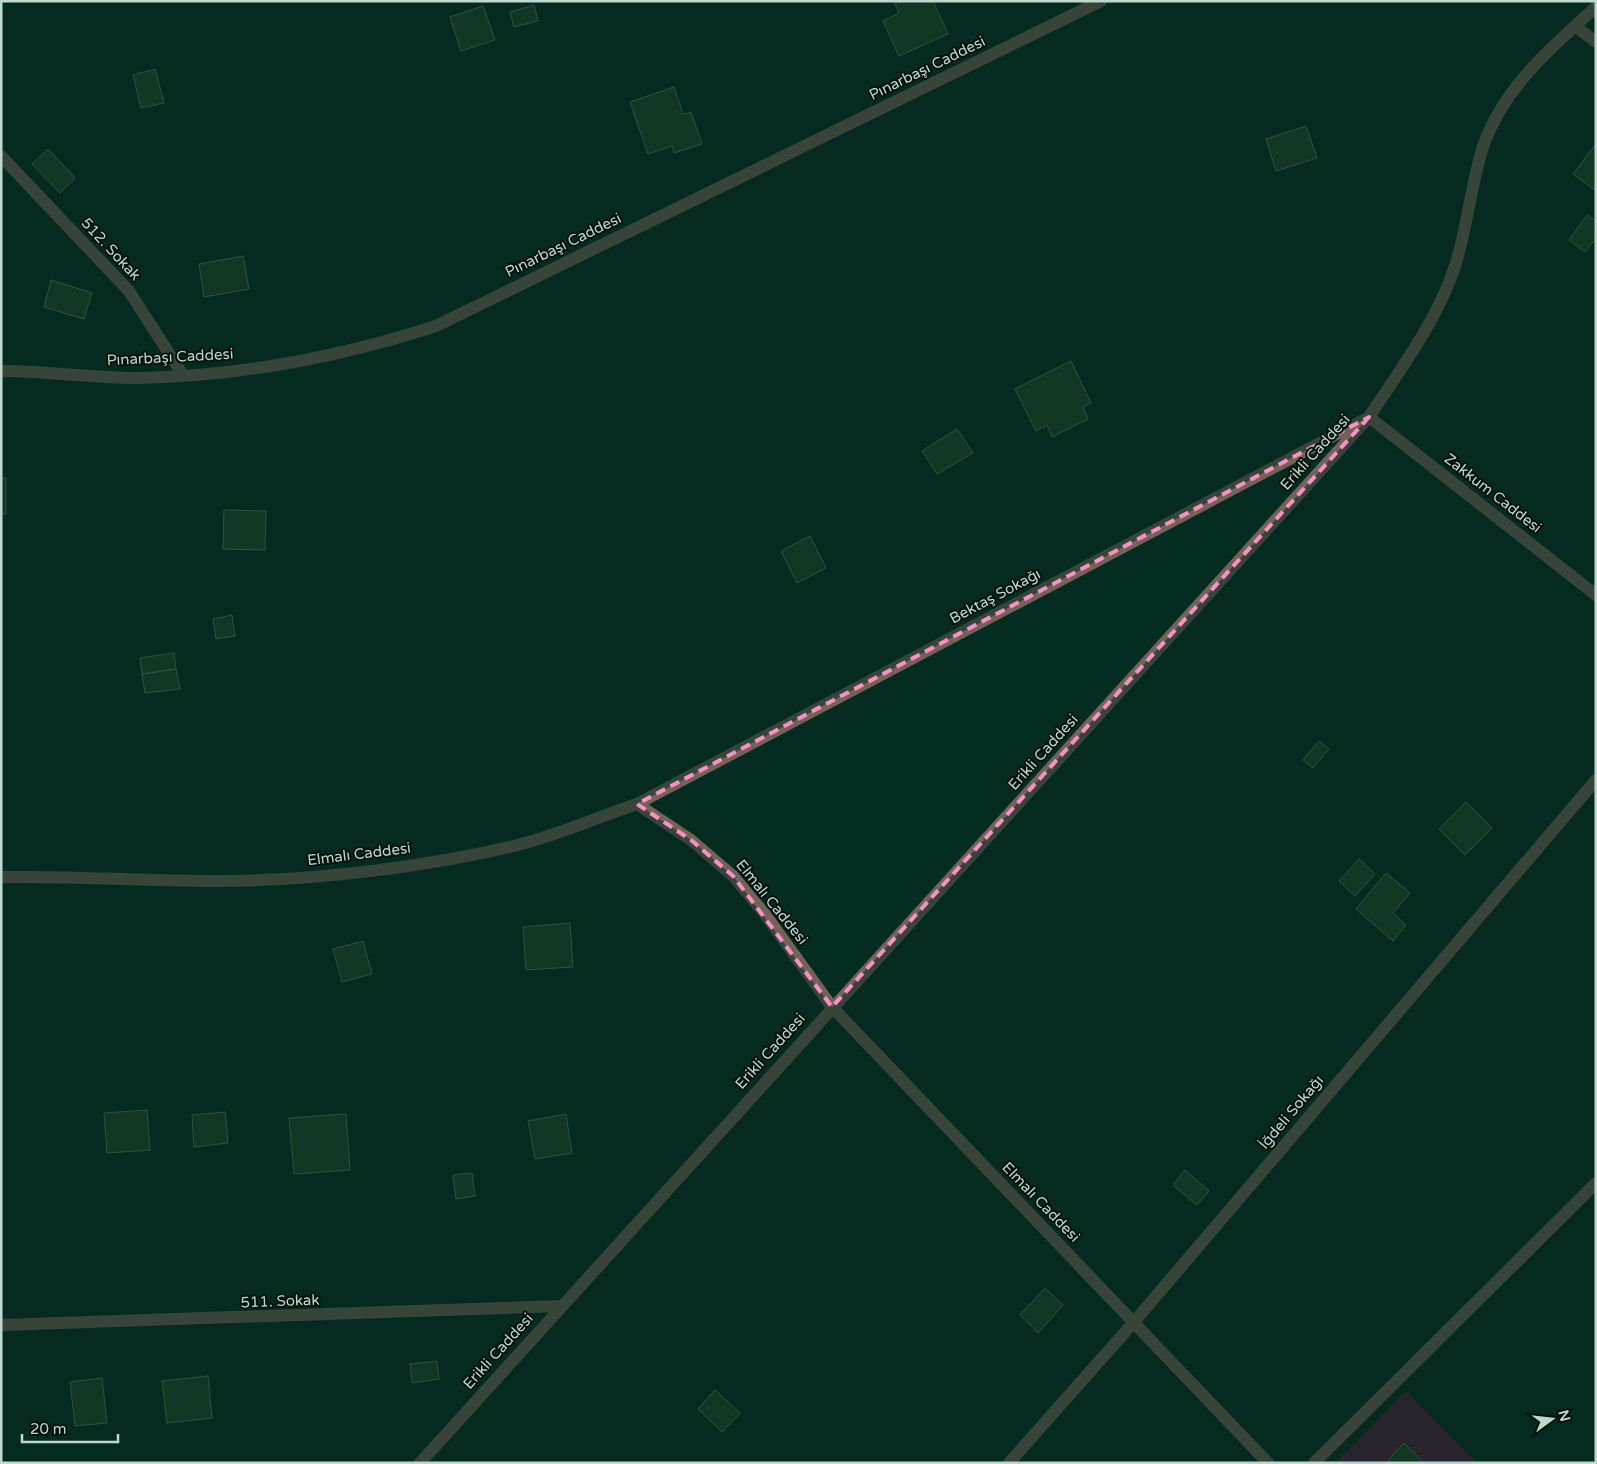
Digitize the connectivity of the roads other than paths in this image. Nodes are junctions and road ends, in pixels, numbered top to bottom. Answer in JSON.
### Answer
{"nodes":[{"id":1,"x":1101,"y":1,"type":"edge"},
{"id":2,"x":1596,"y":7,"type":"edge"},
{"id":3,"x":1575,"y":26,"type":"junction"},
{"id":4,"x":1596,"y":42,"type":"edge"},
{"id":5,"x":1,"y":156,"type":"edge"},
{"id":6,"x":1,"y":371,"type":"edge"},
{"id":7,"x":183,"y":376,"type":"junction"},
{"id":8,"x":1369,"y":417,"type":"junction"},
{"id":9,"x":1596,"y":594,"type":"edge"},
{"id":10,"x":1596,"y":780,"type":"edge"},
{"id":11,"x":637,"y":804,"type":"junction"},
{"id":12,"x":1,"y":877,"type":"edge"},
{"id":13,"x":832,"y":1007,"type":"junction"},
{"id":14,"x":1596,"y":1183,"type":"edge"},
{"id":15,"x":561,"y":1306,"type":"junction"},
{"id":16,"x":1134,"y":1322,"type":"junction"},
{"id":17,"x":1,"y":1325,"type":"edge"},
{"id":18,"x":420,"y":1463,"type":"edge"},
{"id":19,"x":1009,"y":1463,"type":"edge"},
{"id":20,"x":1268,"y":1463,"type":"edge"},
{"id":21,"x":1314,"y":1463,"type":"edge"}],
"edges":[{"from":1,"to":7,"type":"street","name":"Pınarbaşı Caddesi"},
{"from":2,"to":3,"type":"street","name":"Erikli Caddesi"},
{"from":3,"to":4,"type":"street"},
{"from":3,"to":8,"type":"street","name":"Erikli Caddesi"},
{"from":5,"to":7,"type":"street","name":"512. Sokak"},
{"from":6,"to":7,"type":"street","name":"Pınarbaşı Caddesi"},
{"from":8,"to":9,"type":"street","name":"Zakkum Caddesi"},
{"from":8,"to":11,"type":"street","name":"Bektaş Sokağı"},
{"from":8,"to":13,"type":"street","name":"Erikli Caddesi"},
{"from":10,"to":16,"type":"street","name":"İğdeli Sokağı"},
{"from":11,"to":12,"type":"street","name":"Elmalı Caddesi"},
{"from":11,"to":13,"type":"street","name":"Elmalı Caddesi"},
{"from":13,"to":15,"type":"street","name":"Erikli Caddesi"},
{"from":13,"to":16,"type":"street","name":"Elmalı Caddesi"},
{"from":14,"to":21,"type":"street"},
{"from":15,"to":17,"type":"street","name":"511. Sokak"},
{"from":15,"to":18,"type":"street","name":"Erikli Caddesi"},
{"from":16,"to":19,"type":"street","name":"İğdeli Sokağı"},
{"from":16,"to":20,"type":"street","name":"Elmalı Caddesi"}]}
